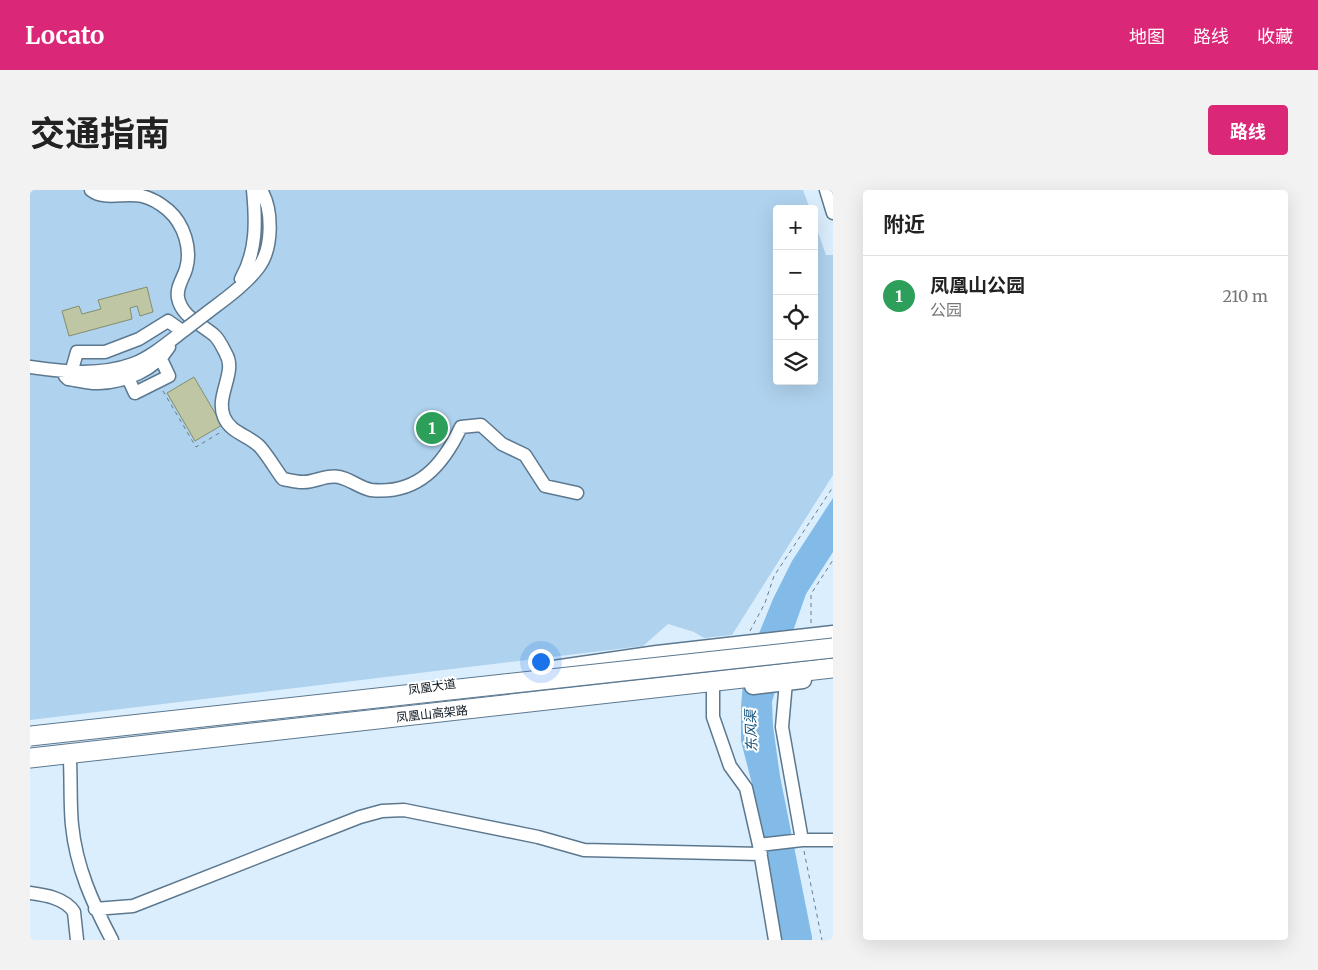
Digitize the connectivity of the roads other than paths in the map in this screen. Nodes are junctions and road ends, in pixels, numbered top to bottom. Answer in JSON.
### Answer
{"nodes":[{"id":1,"x":91,"y":190,"type":"edge"},
{"id":2,"x":253,"y":190,"type":"edge"},
{"id":3,"x":261,"y":190,"type":"edge"},
{"id":4,"x":826,"y":190,"type":"edge"},
{"id":5,"x":833,"y":212,"type":"edge"},
{"id":6,"x":234,"y":292,"type":"junction"},
{"id":7,"x":181,"y":332,"type":"junction"},
{"id":8,"x":160,"y":358,"type":"junction"},
{"id":9,"x":30,"y":368,"type":"edge"},
{"id":10,"x":64,"y":372,"type":"junction"},
{"id":11,"x":128,"y":378,"type":"junction"},
{"id":12,"x":577,"y":493,"type":"dead end"},
{"id":13,"x":833,"y":634,"type":"edge"},
{"id":14,"x":833,"y":648,"type":"edge"},
{"id":15,"x":833,"y":668,"type":"edge"},
{"id":16,"x":833,"y":676,"type":"edge"},
{"id":17,"x":783,"y":683,"type":"junction"},
{"id":18,"x":721,"y":688,"type":"junction"},
{"id":19,"x":30,"y":736,"type":"edge"},
{"id":20,"x":30,"y":740,"type":"edge"},
{"id":21,"x":70,"y":760,"type":"junction"},
{"id":22,"x":32,"y":764,"type":"edge"},
{"id":23,"x":802,"y":840,"type":"junction"},
{"id":24,"x":833,"y":840,"type":"edge"},
{"id":25,"x":760,"y":849,"type":"junction"},
{"id":26,"x":30,"y":893,"type":"edge"},
{"id":27,"x":95,"y":909,"type":"junction"},
{"id":28,"x":77,"y":940,"type":"edge"},
{"id":29,"x":112,"y":940,"type":"edge"},
{"id":30,"x":775,"y":940,"type":"edge"}],
"edges":[{"from":1,"to":12,"type":"street"},
{"from":2,"to":6,"type":"street"},
{"from":3,"to":6,"type":"street"},
{"from":4,"to":5,"type":"street"},
{"from":6,"to":7,"type":"street","bridge":true},
{"from":7,"to":8,"type":"street"},
{"from":7,"to":10,"type":"street"},
{"from":7,"to":10,"type":"street"},
{"from":8,"to":11,"type":"street"},
{"from":8,"to":11,"type":"street"},
{"from":9,"to":10,"type":"street"},
{"from":10,"to":11,"type":"street"},
{"from":13,"to":20,"type":"main road","name":"凤凰大道"},
{"from":14,"to":19,"type":"highway","name":"凤凰山高架路","bridge":true},
{"from":15,"to":22,"type":"highway","name":"凤凰山高架路"},
{"from":16,"to":17,"type":"main road"},
{"from":17,"to":18,"type":"main road"},
{"from":17,"to":23,"type":"street"},
{"from":18,"to":21,"type":"main road"},
{"from":18,"to":25,"type":"street"},
{"from":21,"to":22,"type":"main road"},
{"from":21,"to":27,"type":"street"},
{"from":23,"to":24,"type":"street"},
{"from":23,"to":25,"type":"street"},
{"from":25,"to":27,"type":"street"},
{"from":25,"to":30,"type":"street"},
{"from":26,"to":28,"type":"street"},
{"from":27,"to":29,"type":"street"}]}
